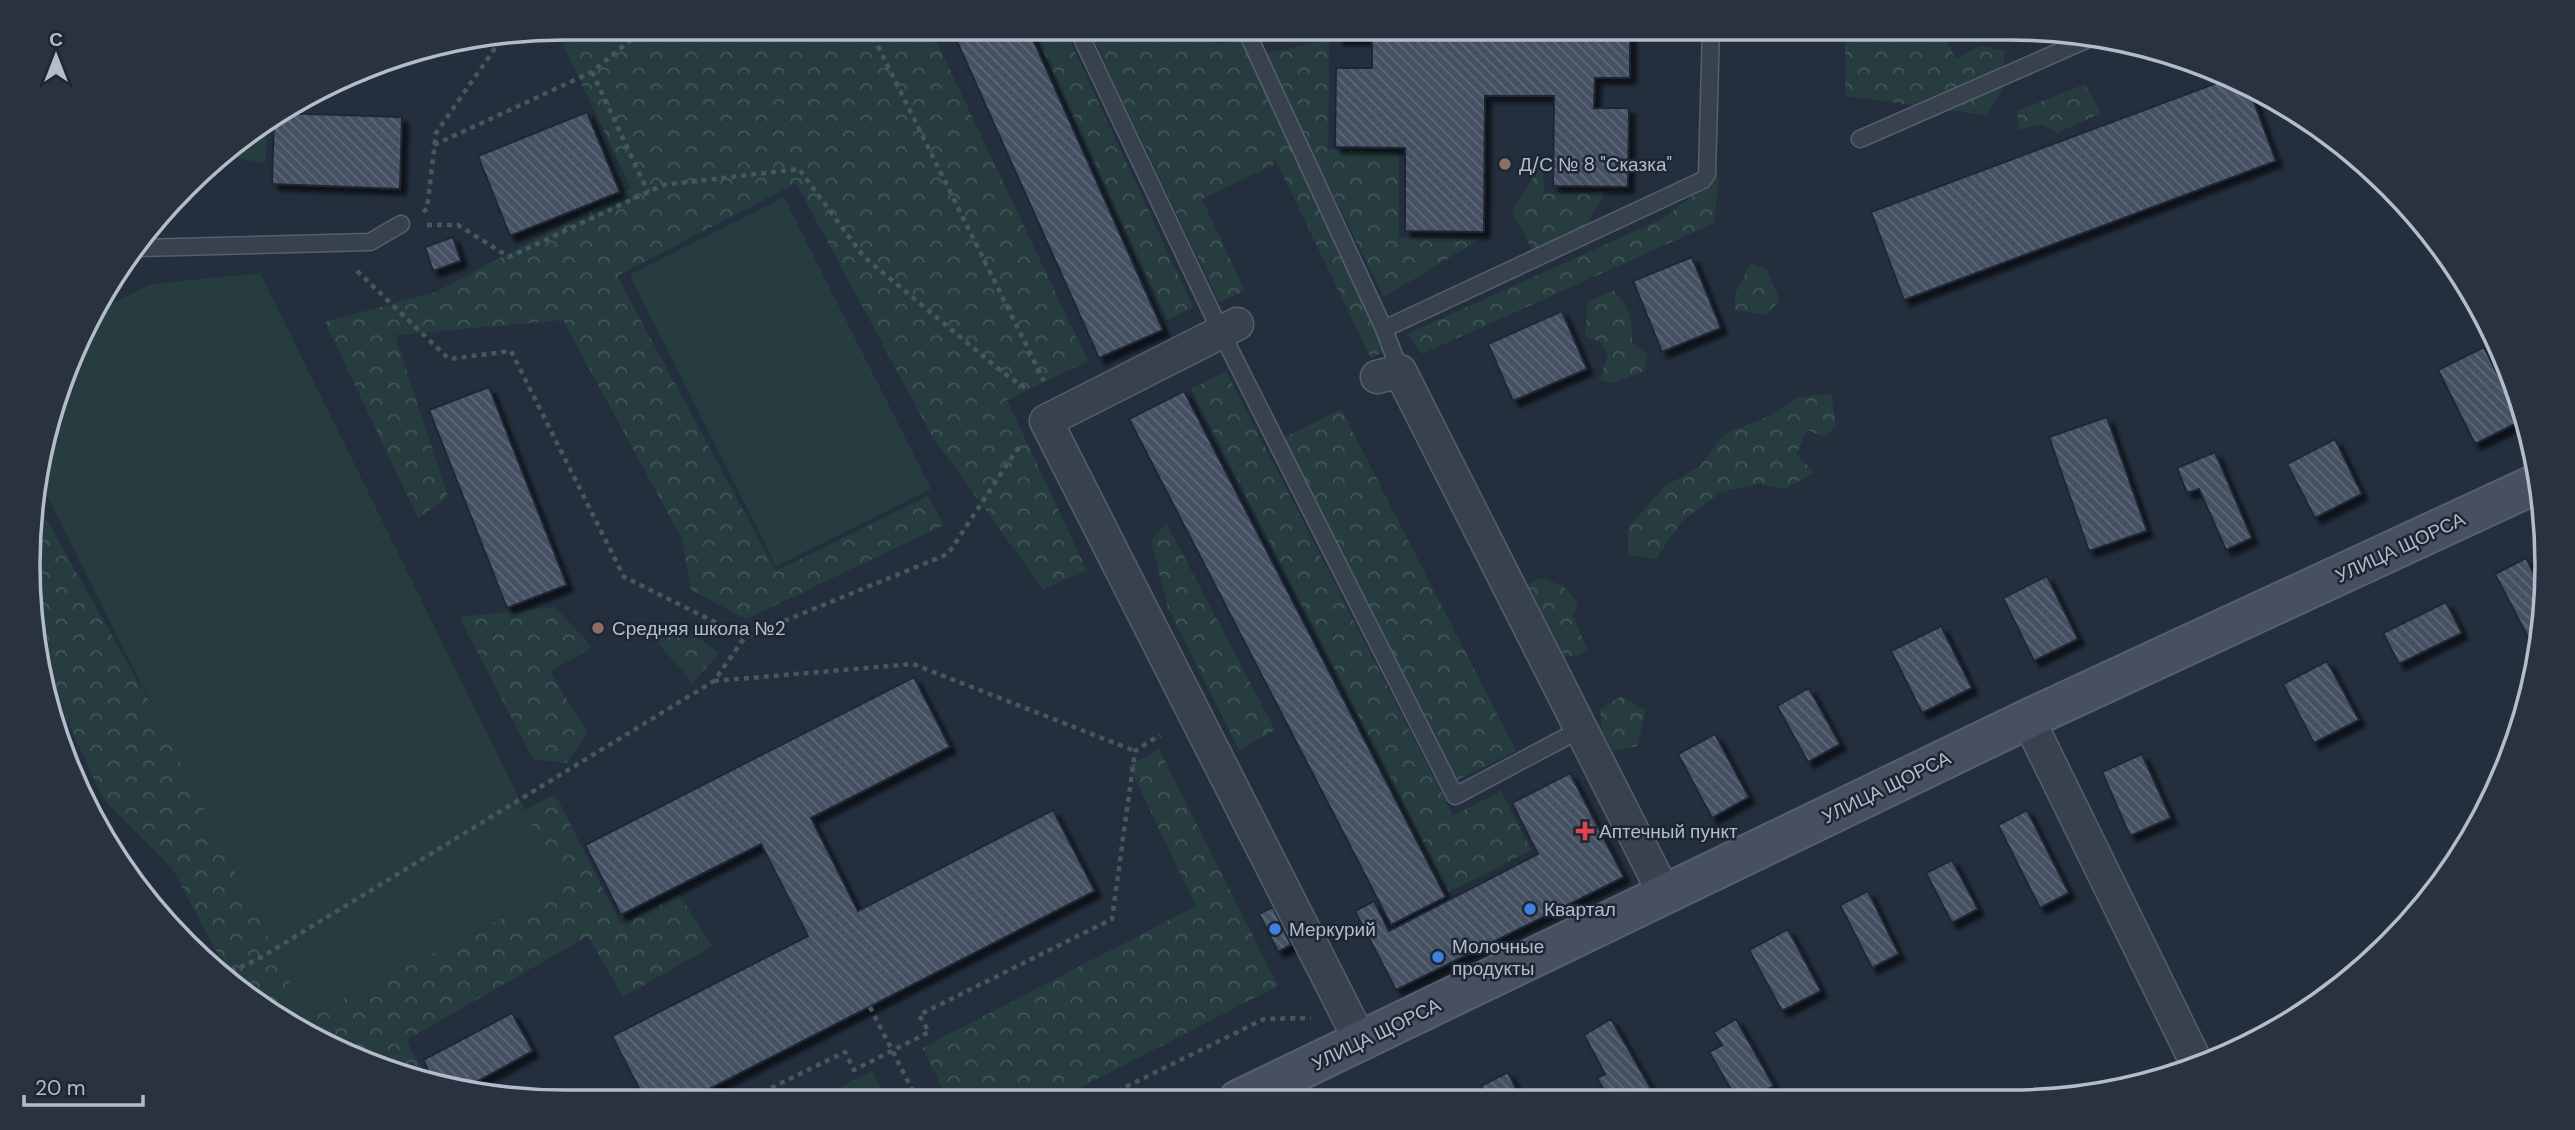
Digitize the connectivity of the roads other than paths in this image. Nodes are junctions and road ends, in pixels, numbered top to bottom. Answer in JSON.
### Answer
{"nodes":[{"id":1,"x":1083,"y":40,"type":"edge"},
{"id":2,"x":1251,"y":40,"type":"edge"},
{"id":3,"x":1711,"y":40,"type":"edge"},
{"id":4,"x":2075,"y":45,"type":"edge"},
{"id":5,"x":1860,"y":139,"type":"dead end"},
{"id":6,"x":401,"y":224,"type":"road end"},
{"id":7,"x":148,"y":248,"type":"edge"},
{"id":8,"x":1229,"y":328,"type":"junction"},
{"id":9,"x":1384,"y":329,"type":"junction"},
{"id":10,"x":1389,"y":374,"type":"joint"},
{"id":11,"x":2529,"y":487,"type":"edge"},
{"id":12,"x":2028,"y":719,"type":"junction"},
{"id":13,"x":1583,"y":728,"type":"junction"},
{"id":14,"x":1664,"y":893,"type":"junction"},
{"id":15,"x":1361,"y":1042,"type":"junction"},
{"id":16,"x":2193,"y":1057,"type":"edge"},
{"id":17,"x":1259,"y":1090,"type":"edge"}],
"edges":[{"from":1,"to":8,"type":"lane"},
{"from":2,"to":9,"type":"lane"},
{"from":3,"to":9,"type":"lane"},
{"from":4,"to":5,"type":"lane"},
{"from":6,"to":7,"type":"lane"},
{"from":8,"to":13,"type":"lane"},
{"from":8,"to":15,"type":"street"},
{"from":9,"to":10,"type":"lane"},
{"from":10,"to":13,"type":"street"},
{"from":11,"to":12,"type":"street","name":"УЛИЦА ЩОРСА"},
{"from":12,"to":14,"type":"street","name":"УЛИЦА ЩОРСА"},
{"from":12,"to":16,"type":"street"},
{"from":13,"to":14,"type":"street"},
{"from":14,"to":15,"type":"street","name":"УЛИЦА ЩОРСА"},
{"from":15,"to":17,"type":"street","name":"УЛИЦА ЩОРСА"}]}
